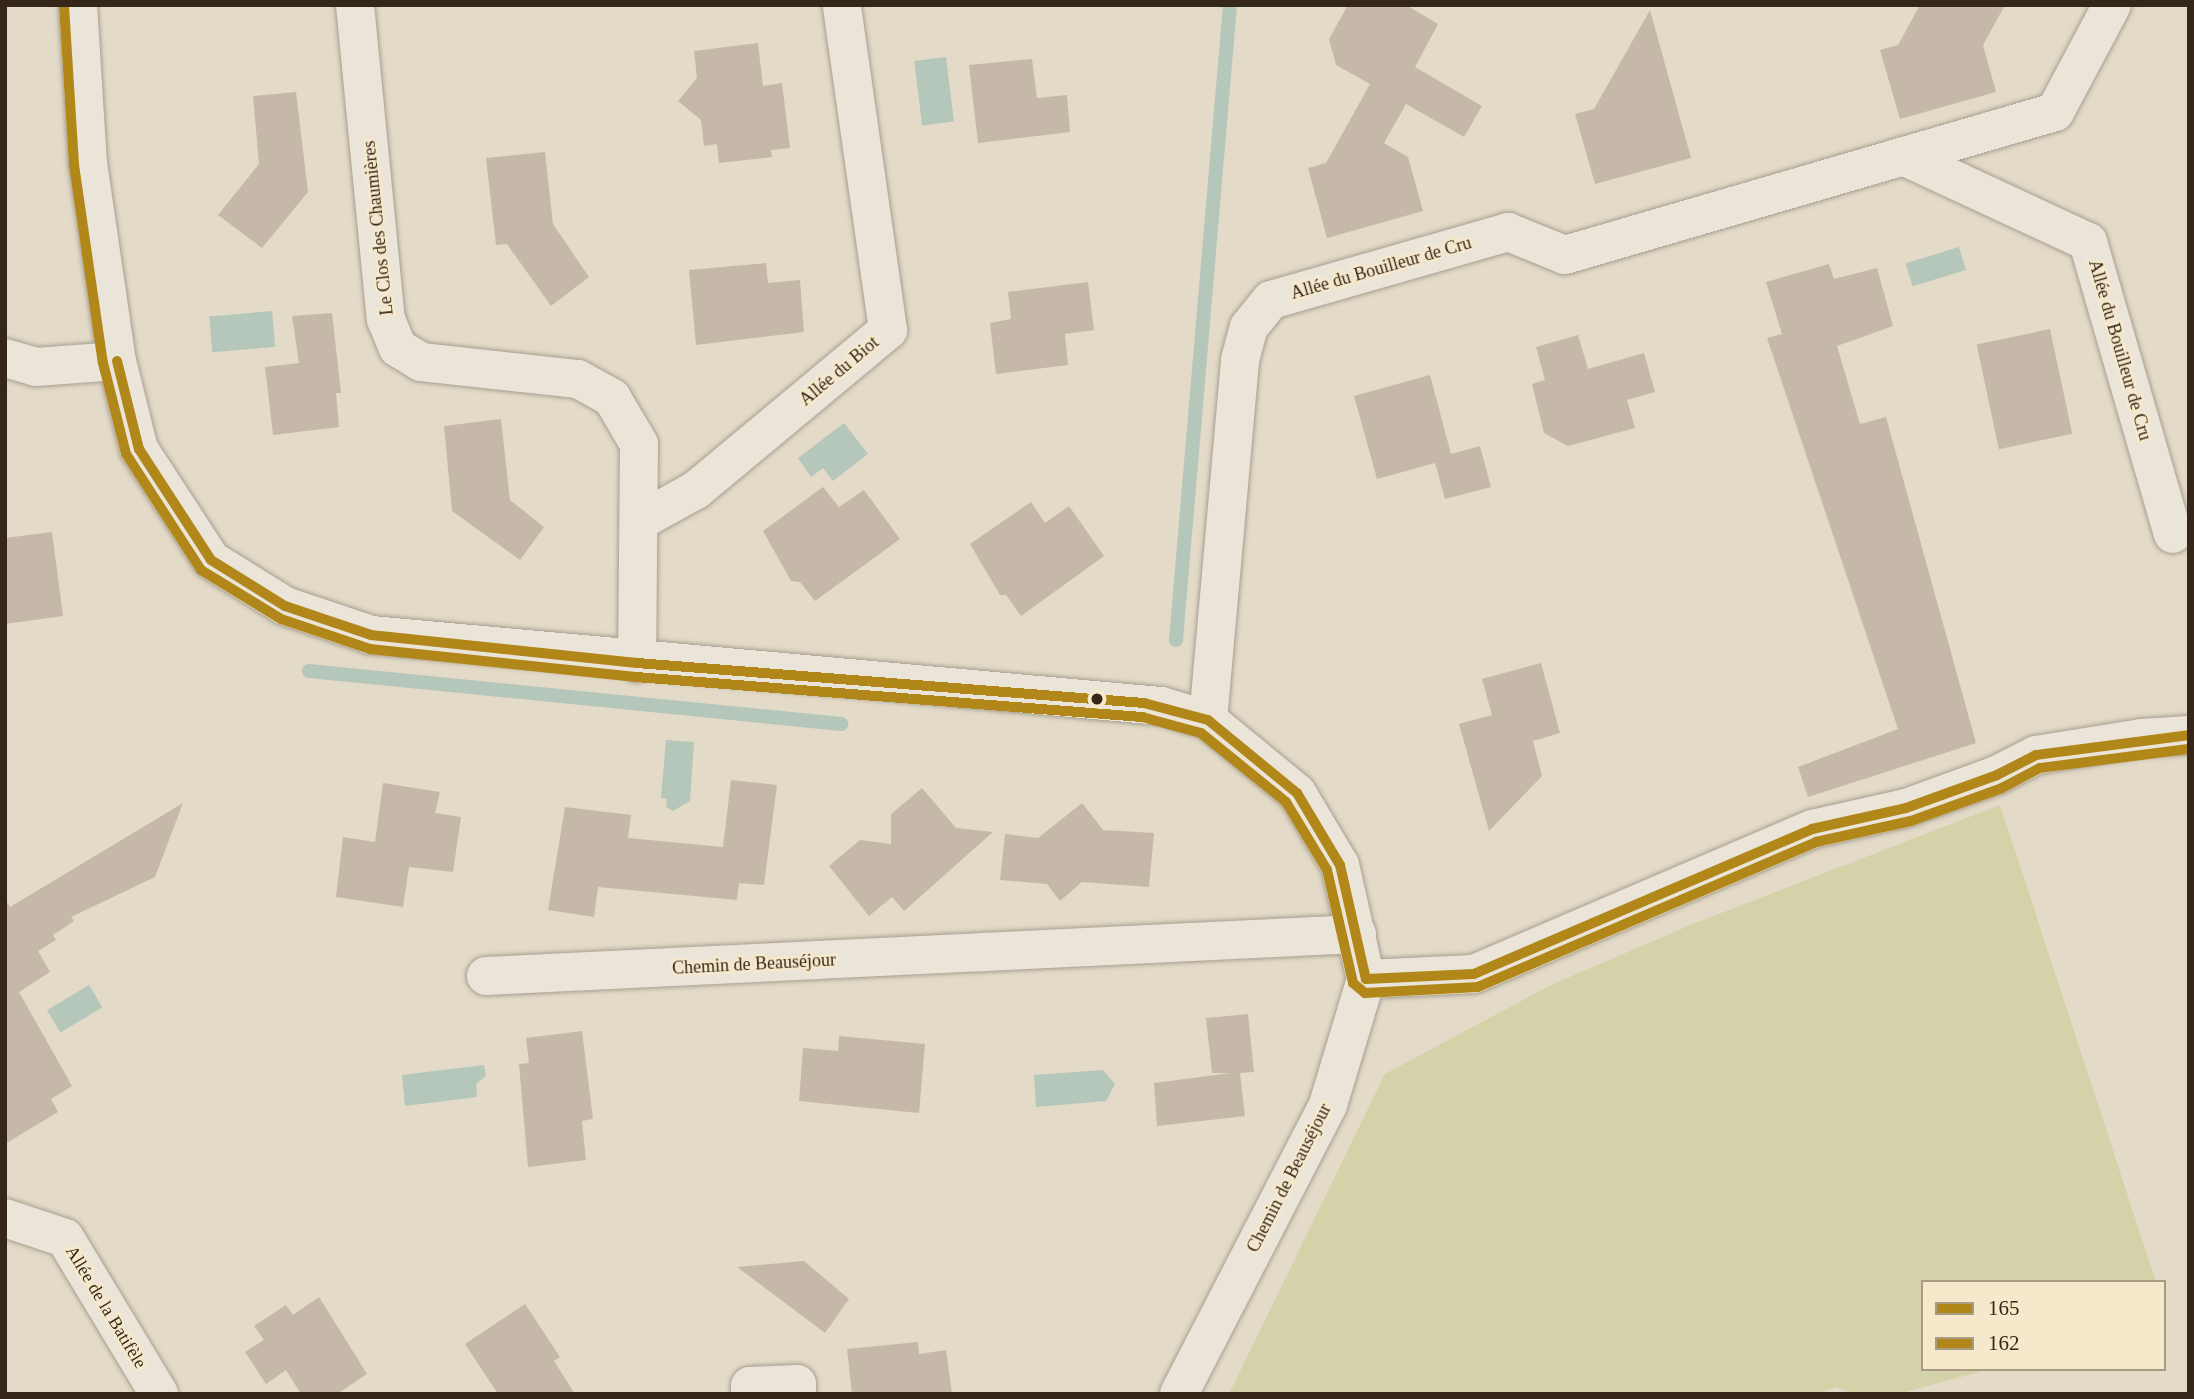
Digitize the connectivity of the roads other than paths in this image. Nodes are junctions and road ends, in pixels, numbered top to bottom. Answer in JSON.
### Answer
{"nodes":[{"id":1,"x":78,"y":5,"type":"edge"},
{"id":2,"x":355,"y":5,"type":"edge"},
{"id":3,"x":842,"y":5,"type":"edge"},
{"id":4,"x":2112,"y":5,"type":"edge"},
{"id":5,"x":1903,"y":156,"type":"junction"},
{"id":6,"x":5,"y":358,"type":"edge"},
{"id":7,"x":117,"y":361,"type":"junction"},
{"id":8,"x":640,"y":521,"type":"junction"},
{"id":9,"x":2174,"y":534,"type":"dead end"},
{"id":10,"x":637,"y":663,"type":"junction"},
{"id":11,"x":1208,"y":720,"type":"junction"},
{"id":12,"x":2189,"y":736,"type":"edge"},
{"id":13,"x":1357,"y":934,"type":"junction"},
{"id":14,"x":486,"y":976,"type":"dead end"},
{"id":15,"x":1366,"y":979,"type":"junction"},
{"id":16,"x":5,"y":1218,"type":"edge"},
{"id":17,"x":159,"y":1394,"type":"edge"},
{"id":18,"x":750,"y":1394,"type":"edge"},
{"id":19,"x":797,"y":1394,"type":"edge"},
{"id":20,"x":1179,"y":1394,"type":"edge"}],
"edges":[{"from":1,"to":7,"type":"street"},
{"from":2,"to":8,"type":"street","name":"Le Clos des Chaumières"},
{"from":3,"to":8,"type":"street","name":"Allée du Biot"},
{"from":4,"to":5,"type":"street","name":"Allée du Bouilleur de Cru"},
{"from":5,"to":9,"type":"street","name":"Allée du Bouilleur de Cru"},
{"from":5,"to":11,"type":"street","name":"Allée du Bouilleur de Cru"},
{"from":6,"to":7,"type":"street"},
{"from":7,"to":10,"type":"street"},
{"from":8,"to":10,"type":"street"},
{"from":10,"to":11,"type":"street"},
{"from":11,"to":13,"type":"street"},
{"from":12,"to":15,"type":"street"},
{"from":13,"to":14,"type":"street","name":"Chemin de Beauséjour"},
{"from":13,"to":15,"type":"street"},
{"from":15,"to":20,"type":"street","name":"Chemin de Beauséjour"},
{"from":16,"to":17,"type":"street","name":"Allée de la Batifèle"},
{"from":18,"to":19,"type":"street"}]}
